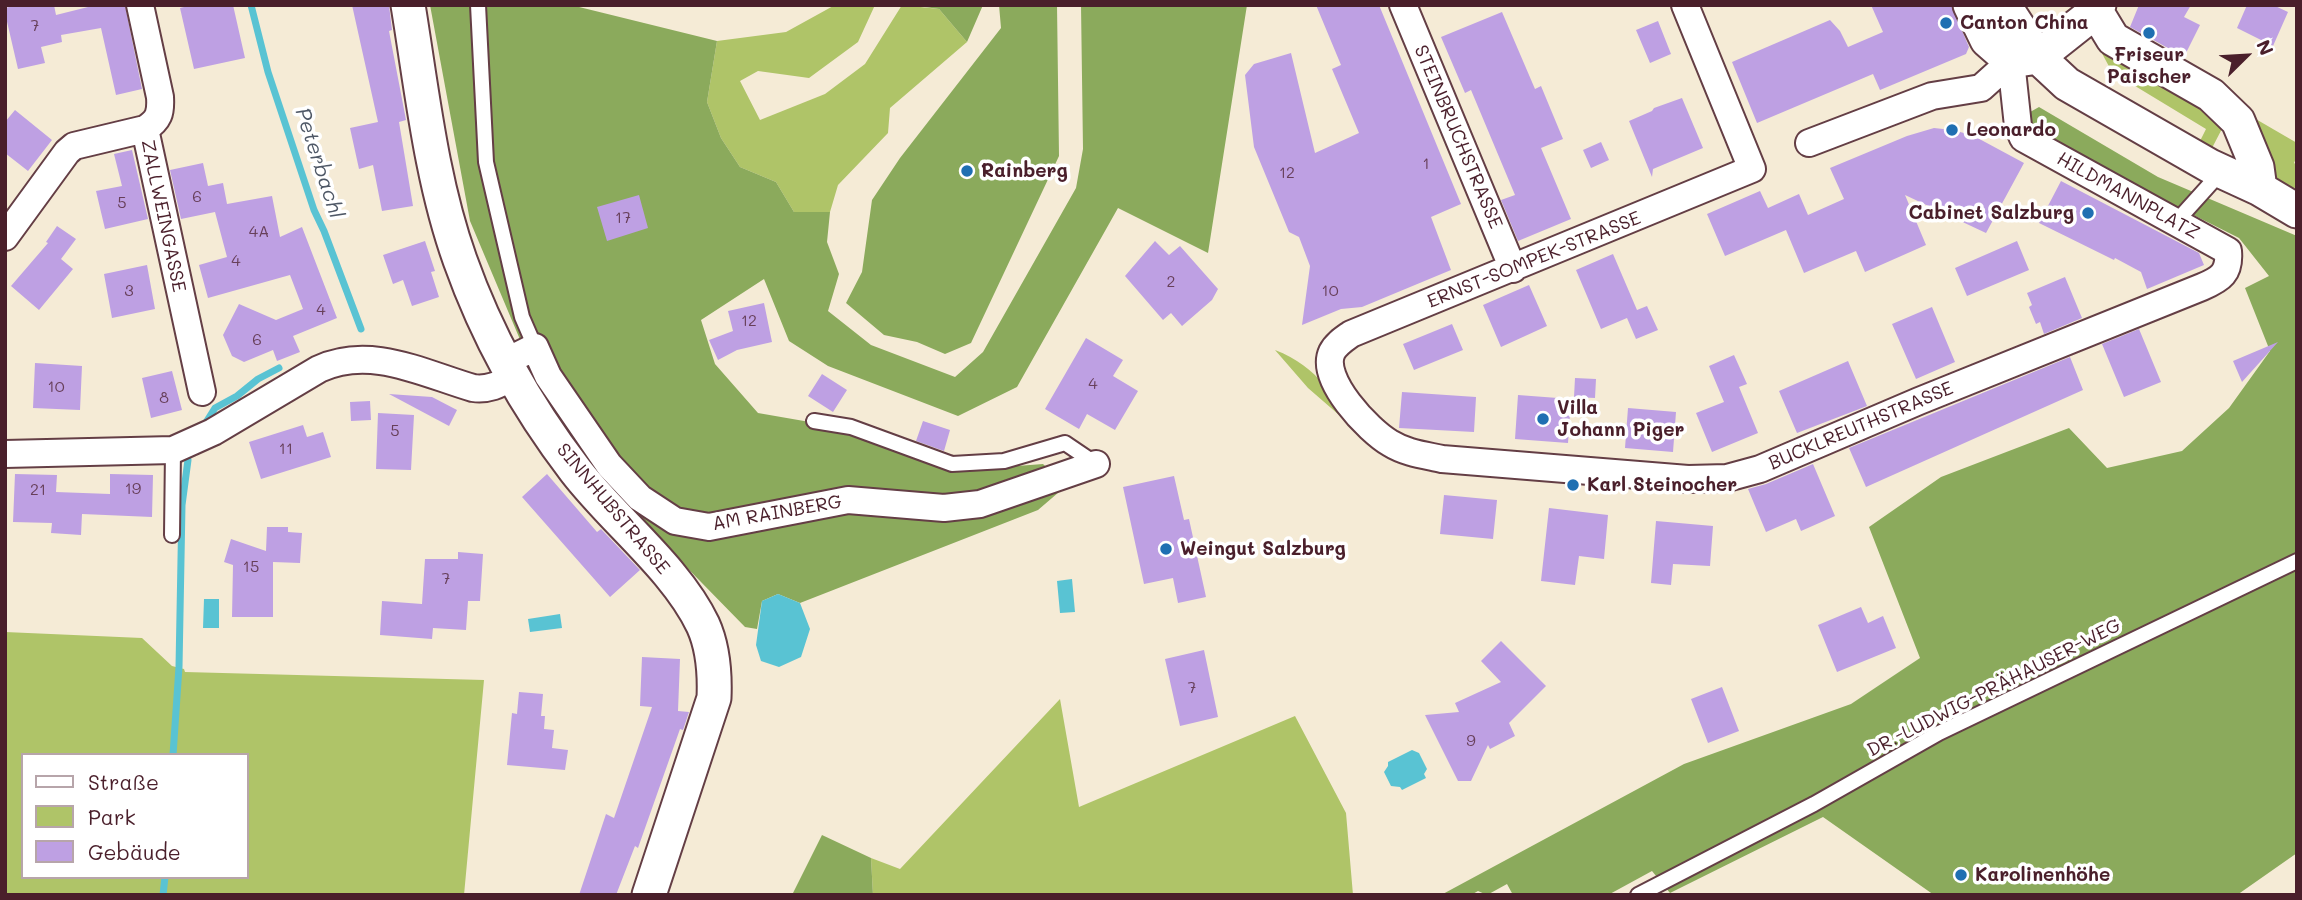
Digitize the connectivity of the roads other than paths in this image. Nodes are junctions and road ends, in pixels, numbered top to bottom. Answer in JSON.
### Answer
{"nodes":[{"id":1,"x":140,"y":5,"type":"edge"},
{"id":2,"x":408,"y":5,"type":"edge"},
{"id":3,"x":478,"y":5,"type":"edge"},
{"id":4,"x":1403,"y":5,"type":"edge"},
{"id":5,"x":1685,"y":5,"type":"edge"},
{"id":6,"x":1970,"y":5,"type":"edge"},
{"id":7,"x":2004,"y":5,"type":"edge"},
{"id":8,"x":2098,"y":8,"type":"edge"},
{"id":9,"x":2025,"y":59,"type":"junction"},
{"id":10,"x":145,"y":129,"type":"junction"},
{"id":11,"x":1809,"y":143,"type":"dead end"},
{"id":12,"x":2222,"y":171,"type":"junction"},
{"id":13,"x":2260,"y":189,"type":"junction"},
{"id":14,"x":2297,"y":211,"type":"edge"},
{"id":15,"x":2175,"y":223,"type":"junction"},
{"id":16,"x":5,"y":237,"type":"edge"},
{"id":17,"x":2228,"y":251,"type":"joint"},
{"id":18,"x":1513,"y":269,"type":"junction"},
{"id":19,"x":535,"y":347,"type":"junction"},
{"id":20,"x":1329,"y":364,"type":"joint"},
{"id":21,"x":509,"y":369,"type":"junction"},
{"id":22,"x":202,"y":392,"type":"dead end"},
{"id":23,"x":814,"y":421,"type":"dead end"},
{"id":24,"x":173,"y":450,"type":"junction"},
{"id":25,"x":5,"y":454,"type":"edge"},
{"id":26,"x":1096,"y":464,"type":"joint"},
{"id":27,"x":172,"y":535,"type":"dead end"},
{"id":28,"x":2297,"y":561,"type":"edge"},
{"id":29,"x":649,"y":895,"type":"edge"},
{"id":30,"x":1638,"y":895,"type":"edge"}],
"edges":[{"from":1,"to":10,"type":"street","name":"ZALLWEINGASSE"},
{"from":2,"to":21,"type":"street","name":"SINNHUBSTRASSE"},
{"from":3,"to":19,"type":"lane","name":"AM RAINBERG"},
{"from":4,"to":18,"type":"street","name":"STEINBRUCHSTRASSE"},
{"from":5,"to":18,"type":"street","name":"ERNST-SOMPEK-STRASSE"},
{"from":6,"to":9,"type":"street"},
{"from":7,"to":9,"type":"street"},
{"from":8,"to":9,"type":"street"},
{"from":8,"to":13,"type":"street"},
{"from":9,"to":11,"type":"street"},
{"from":9,"to":12,"type":"street"},
{"from":9,"to":15,"type":"street","name":"HILDMANNPLATZ"},
{"from":10,"to":16,"type":"street"},
{"from":10,"to":22,"type":"street","name":"ZALLWEINGASSE"},
{"from":12,"to":13,"type":"street"},
{"from":12,"to":15,"type":"lane"},
{"from":13,"to":14,"type":"street"},
{"from":15,"to":17,"type":"street","name":"HILDMANNPLATZ"},
{"from":17,"to":20,"type":"street","name":"BUCKLREUTHSTRASSE"},
{"from":18,"to":20,"type":"street","name":"ERNST-SOMPEK-STRASSE"},
{"from":19,"to":21,"type":"street"},
{"from":19,"to":26,"type":"street","name":"AM RAINBERG"},
{"from":21,"to":24,"type":"street"},
{"from":21,"to":29,"type":"street","name":"SINNHUBSTRASSE"},
{"from":23,"to":26,"type":"lane","name":"AM RAINBERG"},
{"from":24,"to":25,"type":"street"},
{"from":24,"to":27,"type":"lane"},
{"from":28,"to":30,"type":"lane","name":"DR.-LUDWIG-PRÄHAUSER-WEG"}]}
